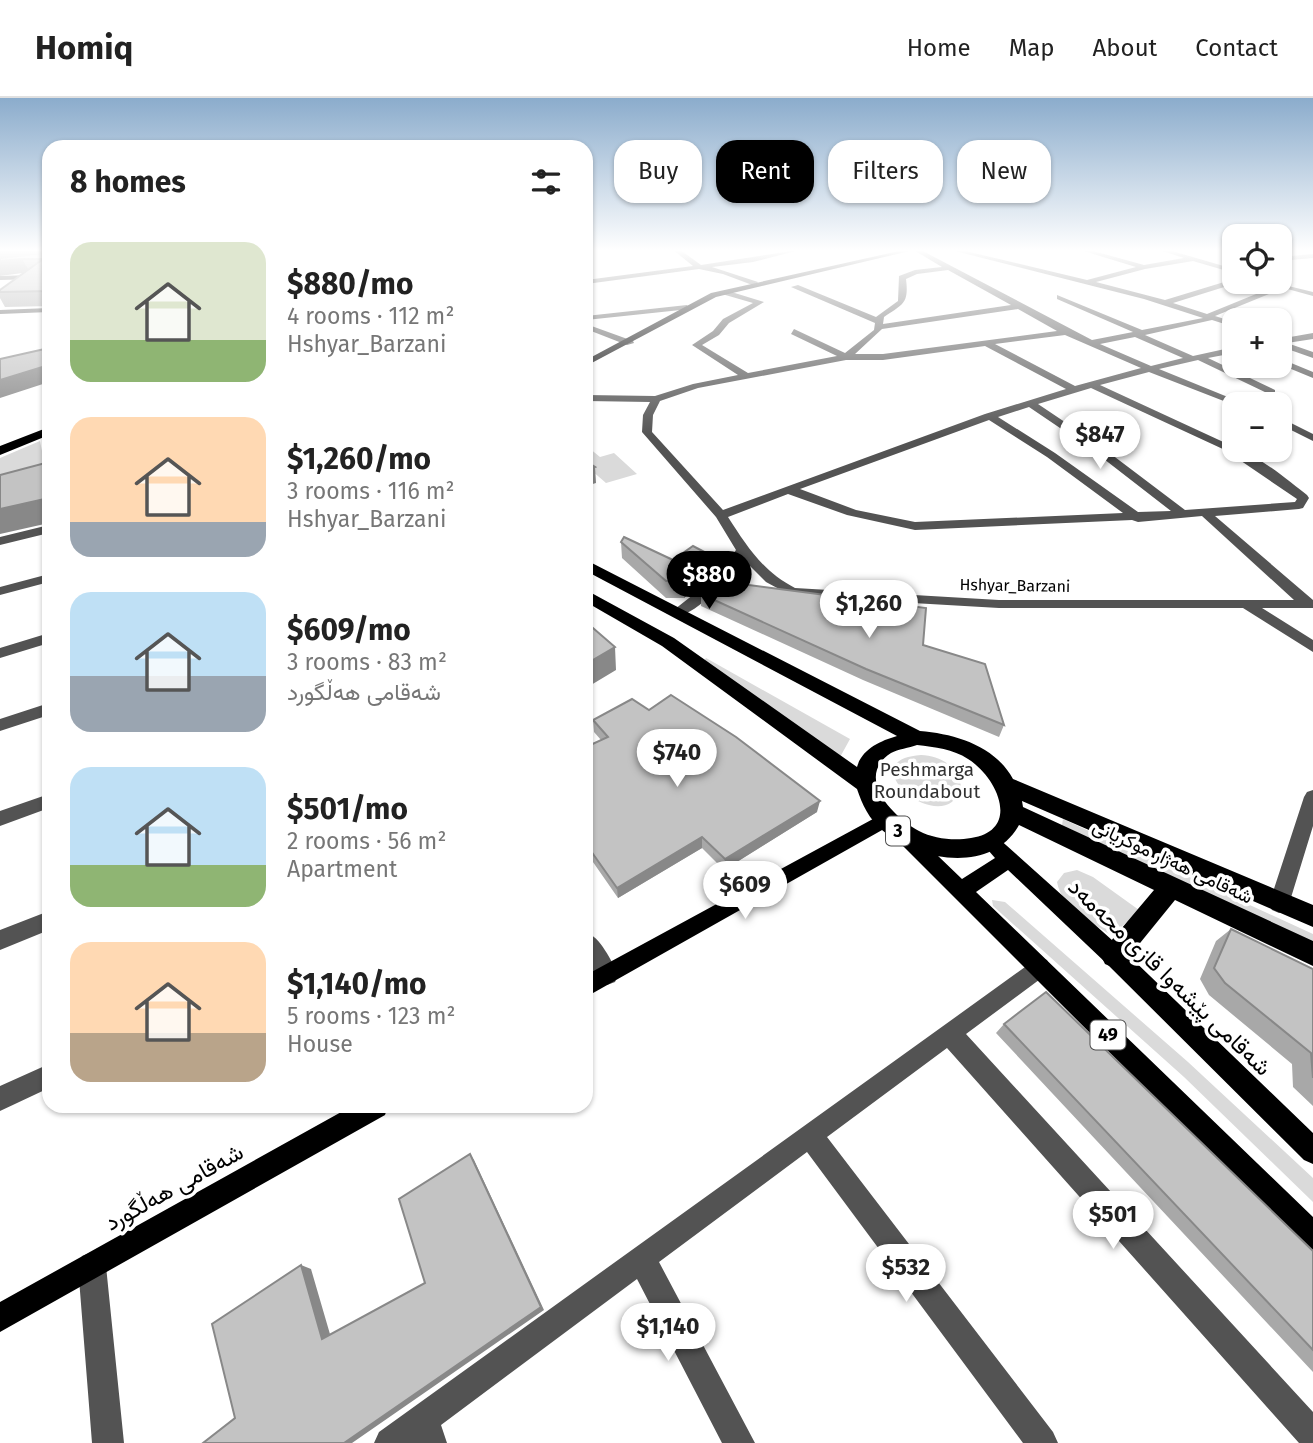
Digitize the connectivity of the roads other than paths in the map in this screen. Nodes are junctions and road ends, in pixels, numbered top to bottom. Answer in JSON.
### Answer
{"nodes":[{"id":1,"x":643,"y":312,"type":"edge"},
{"id":2,"x":679,"y":312,"type":"edge"},
{"id":3,"x":743,"y":312,"type":"edge"},
{"id":4,"x":851,"y":312,"type":"edge"},
{"id":5,"x":886,"y":312,"type":"edge"},
{"id":6,"x":975,"y":312,"type":"edge"},
{"id":7,"x":1030,"y":312,"type":"edge"},
{"id":8,"x":1091,"y":312,"type":"edge"},
{"id":9,"x":1194,"y":312,"type":"edge"},
{"id":10,"x":1221,"y":312,"type":"edge"},
{"id":11,"x":593,"y":317,"type":"edge"},
{"id":12,"x":1211,"y":317,"type":"junction"},
{"id":13,"x":1222,"y":321,"type":"edge"},
{"id":14,"x":878,"y":324,"type":"junction"},
{"id":15,"x":593,"y":329,"type":"edge"},
{"id":16,"x":794,"y":332,"type":"dead end"},
{"id":17,"x":1066,"y":332,"type":"junction"},
{"id":18,"x":1139,"y":334,"type":"junction"},
{"id":19,"x":1310,"y":337,"type":"edge"},
{"id":20,"x":1292,"y":340,"type":"edge"},
{"id":21,"x":630,"y":343,"type":"junction"},
{"id":22,"x":986,"y":343,"type":"junction"},
{"id":23,"x":1092,"y":343,"type":"junction"},
{"id":24,"x":1292,"y":347,"type":"edge"},
{"id":25,"x":1222,"y":352,"type":"edge"},
{"id":26,"x":1313,"y":355,"type":"edge"},
{"id":27,"x":846,"y":357,"type":"junction"},
{"id":28,"x":1195,"y":358,"type":"junction"},
{"id":29,"x":593,"y":360,"type":"edge"},
{"id":30,"x":1292,"y":366,"type":"edge"},
{"id":31,"x":1150,"y":369,"type":"junction"},
{"id":32,"x":1313,"y":375,"type":"edge"},
{"id":33,"x":746,"y":376,"type":"junction"},
{"id":34,"x":1092,"y":385,"type":"junction"},
{"id":35,"x":1075,"y":390,"type":"junction"},
{"id":36,"x":1272,"y":392,"type":"dead end"},
{"id":37,"x":1222,"y":397,"type":"edge"},
{"id":38,"x":593,"y":398,"type":"edge"},
{"id":39,"x":656,"y":399,"type":"junction"},
{"id":40,"x":1032,"y":404,"type":"junction"},
{"id":41,"x":989,"y":416,"type":"junction"},
{"id":42,"x":1292,"y":427,"type":"edge"},
{"id":43,"x":42,"y":434,"type":"edge"},
{"id":44,"x":1313,"y":438,"type":"edge"},
{"id":45,"x":0,"y":451,"type":"edge"},
{"id":46,"x":790,"y":489,"type":"junction"},
{"id":47,"x":1206,"y":514,"type":"junction"},
{"id":48,"x":721,"y":515,"type":"junction"},
{"id":49,"x":1184,"y":515,"type":"junction"},
{"id":50,"x":1138,"y":518,"type":"junction"},
{"id":51,"x":42,"y":531,"type":"edge"},
{"id":52,"x":0,"y":541,"type":"edge"},
{"id":53,"x":743,"y":550,"type":"junction"},
{"id":54,"x":593,"y":568,"type":"edge"},
{"id":55,"x":42,"y":580,"type":"edge"},
{"id":56,"x":717,"y":583,"type":"junction"},
{"id":57,"x":738,"y":586,"type":"edge"},
{"id":58,"x":760,"y":589,"type":"edge"},
{"id":59,"x":0,"y":591,"type":"edge"},
{"id":60,"x":792,"y":592,"type":"junction"},
{"id":61,"x":593,"y":598,"type":"edge"},
{"id":62,"x":1246,"y":604,"type":"junction"},
{"id":63,"x":1310,"y":604,"type":"edge"},
{"id":64,"x":680,"y":612,"type":"junction"},
{"id":65,"x":42,"y":640,"type":"edge"},
{"id":66,"x":1313,"y":647,"type":"edge"},
{"id":67,"x":0,"y":653,"type":"edge"},
{"id":68,"x":42,"y":711,"type":"edge"},
{"id":69,"x":0,"y":725,"type":"edge"},
{"id":70,"x":917,"y":738,"type":"junction"},
{"id":71,"x":865,"y":784,"type":"junction"},
{"id":72,"x":1008,"y":786,"type":"junction"},
{"id":73,"x":1313,"y":797,"type":"edge"},
{"id":74,"x":42,"y":804,"type":"edge"},
{"id":75,"x":1012,"y":812,"type":"junction"},
{"id":76,"x":0,"y":819,"type":"edge"},
{"id":77,"x":884,"y":820,"type":"junction"},
{"id":78,"x":903,"y":834,"type":"junction"},
{"id":79,"x":990,"y":842,"type":"junction"},
{"id":80,"x":1009,"y":859,"type":"junction"},
{"id":81,"x":1172,"y":887,"type":"junction"},
{"id":82,"x":961,"y":891,"type":"junction"},
{"id":83,"x":1279,"y":904,"type":"junction"},
{"id":84,"x":1313,"y":916,"type":"edge"},
{"id":85,"x":42,"y":923,"type":"edge"},
{"id":86,"x":0,"y":940,"type":"edge"},
{"id":87,"x":593,"y":952,"type":"edge"},
{"id":88,"x":1313,"y":954,"type":"edge"},
{"id":89,"x":1114,"y":956,"type":"junction"},
{"id":90,"x":1039,"y":967,"type":"junction"},
{"id":91,"x":607,"y":975,"type":"junction"},
{"id":92,"x":593,"y":983,"type":"edge"},
{"id":93,"x":949,"y":1033,"type":"junction"},
{"id":94,"x":42,"y":1079,"type":"edge"},
{"id":95,"x":0,"y":1099,"type":"edge"},
{"id":96,"x":364,"y":1113,"type":"edge"},
{"id":97,"x":810,"y":1135,"type":"junction"},
{"id":98,"x":1313,"y":1151,"type":"edge"},
{"id":99,"x":1313,"y":1236,"type":"edge"},
{"id":100,"x":642,"y":1259,"type":"junction"},
{"id":101,"x":92,"y":1266,"type":"junction"},
{"id":102,"x":0,"y":1318,"type":"edge"},
{"id":103,"x":427,"y":1431,"type":"edge"},
{"id":104,"x":1313,"y":1435,"type":"edge"},
{"id":105,"x":108,"y":1443,"type":"edge"},
{"id":106,"x":390,"y":1443,"type":"edge"},
{"id":107,"x":739,"y":1443,"type":"edge"},
{"id":108,"x":1042,"y":1443,"type":"edge"}],
"edges":[{"from":1,"to":11,"type":"street"},
{"from":2,"to":21,"type":"main road"},
{"from":3,"to":33,"type":"street"},
{"from":4,"to":14,"type":"street"},
{"from":5,"to":14,"type":"street"},
{"from":6,"to":14,"type":"street"},
{"from":7,"to":17,"type":"street"},
{"from":8,"to":18,"type":"street"},
{"from":9,"to":12,"type":"street"},
{"from":10,"to":12,"type":"street"},
{"from":12,"to":13,"type":"street"},
{"from":12,"to":18,"type":"street"},
{"from":14,"to":27,"type":"street"},
{"from":15,"to":21,"type":"street"},
{"from":16,"to":27,"type":"street"},
{"from":17,"to":22,"type":"street"},
{"from":17,"to":23,"type":"street"},
{"from":18,"to":23,"type":"street"},
{"from":18,"to":28,"type":"street"},
{"from":19,"to":20,"type":"street"},
{"from":21,"to":29,"type":"main road"},
{"from":22,"to":27,"type":"street"},
{"from":22,"to":35,"type":"street"},
{"from":23,"to":31,"type":"street"},
{"from":24,"to":26,"type":"street"},
{"from":25,"to":28,"type":"street"},
{"from":27,"to":33,"type":"street"},
{"from":28,"to":31,"type":"street"},
{"from":28,"to":36,"type":"street"},
{"from":30,"to":32,"type":"street"},
{"from":31,"to":34,"type":"street"},
{"from":31,"to":37,"type":"street"},
{"from":33,"to":39,"type":"street"},
{"from":34,"to":35,"type":"street"},
{"from":34,"to":47,"type":"street"},
{"from":35,"to":40,"type":"street"},
{"from":38,"to":39,"type":"street"},
{"from":39,"to":48,"type":"street"},
{"from":40,"to":41,"type":"street"},
{"from":40,"to":49,"type":"street"},
{"from":41,"to":46,"type":"street"},
{"from":41,"to":50,"type":"street"},
{"from":42,"to":44,"type":"street"},
{"from":43,"to":45,"type":"highway"},
{"from":46,"to":48,"type":"street"},
{"from":46,"to":50,"type":"street"},
{"from":47,"to":49,"type":"street"},
{"from":47,"to":63,"type":"street"},
{"from":48,"to":53,"type":"street"},
{"from":49,"to":50,"type":"street"},
{"from":51,"to":52,"type":"street"},
{"from":53,"to":56,"type":"street"},
{"from":53,"to":60,"type":"street"},
{"from":54,"to":64,"type":"highway"},
{"from":55,"to":59,"type":"street"},
{"from":56,"to":57,"type":"street"},
{"from":56,"to":64,"type":"street"},
{"from":58,"to":60,"type":"street","name":"Hshyar_Barzani"},
{"from":60,"to":62,"type":"street","name":"Hshyar_Barzani"},
{"from":61,"to":71,"type":"highway","number":"3"},
{"from":62,"to":63,"type":"street","name":"Hshyar_Barzani"},
{"from":62,"to":66,"type":"street"},
{"from":64,"to":70,"type":"highway"},
{"from":65,"to":67,"type":"street"},
{"from":68,"to":69,"type":"street"},
{"from":70,"to":71,"type":"highway"},
{"from":70,"to":72,"type":"highway"},
{"from":71,"to":77,"type":"highway","number":"3"},
{"from":72,"to":75,"type":"highway"},
{"from":72,"to":83,"type":"highway","name":"شەقامی ھەژار موکریانی"},
{"from":73,"to":83,"type":"street"},
{"from":74,"to":76,"type":"street"},
{"from":75,"to":79,"type":"highway"},
{"from":75,"to":81,"type":"highway","name":"شەقامی ھەژار موکریانی"},
{"from":77,"to":78,"type":"highway","number":"3"},
{"from":77,"to":91,"type":"main road"},
{"from":78,"to":79,"type":"highway","number":"3"},
{"from":78,"to":82,"type":"main road","number":"49"},
{"from":79,"to":80,"type":"main road","name":"شەقامی پێشەوا قازی محەمەد"},
{"from":80,"to":82,"type":"main road"},
{"from":80,"to":89,"type":"main road","name":"شەقامی پێشەوا قازی محەمەد"},
{"from":81,"to":88,"type":"highway","name":"شەقامی ھەژار موکریانی"},
{"from":81,"to":89,"type":"highway"},
{"from":82,"to":90,"type":"main road","number":"49"},
{"from":83,"to":84,"type":"highway","name":"شەقامی ھەژار موکریانی"},
{"from":85,"to":86,"type":"street"},
{"from":87,"to":91,"type":"street"},
{"from":89,"to":98,"type":"main road","name":"شەقامی پێشەوا قازی محەمەد"},
{"from":90,"to":93,"type":"street"},
{"from":90,"to":99,"type":"main road","number":"49"},
{"from":91,"to":92,"type":"main road"},
{"from":93,"to":97,"type":"street"},
{"from":93,"to":104,"type":"street"},
{"from":94,"to":95,"type":"street"},
{"from":96,"to":101,"type":"main road","name":"شەقامی ھەڵگورد"},
{"from":97,"to":100,"type":"street"},
{"from":97,"to":108,"type":"street"},
{"from":100,"to":103,"type":"street"},
{"from":100,"to":107,"type":"street"},
{"from":101,"to":102,"type":"main road","name":"شەقامی ھەڵگورد"},
{"from":101,"to":105,"type":"street"},
{"from":103,"to":106,"type":"street"}]}
